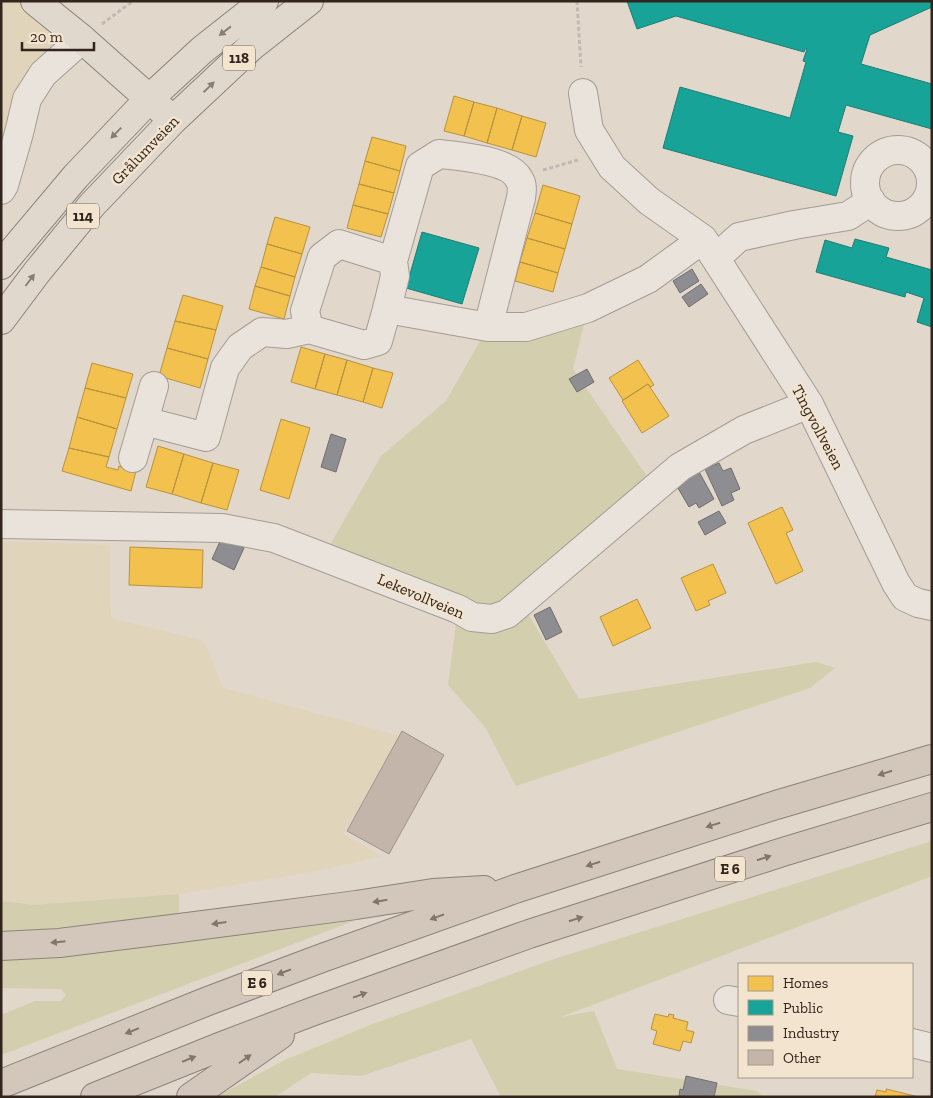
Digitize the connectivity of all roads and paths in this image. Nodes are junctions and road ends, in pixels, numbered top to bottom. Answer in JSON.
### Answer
{"nodes":[{"id":1,"x":35,"y":1,"type":"edge"},
{"id":2,"x":133,"y":1,"type":"edge"},
{"id":3,"x":264,"y":1,"type":"edge"},
{"id":4,"x":309,"y":1,"type":"edge"},
{"id":5,"x":578,"y":1,"type":"edge"},
{"id":6,"x":82,"y":39,"type":"junction"},
{"id":7,"x":584,"y":93,"type":"joint"},
{"id":8,"x":150,"y":98,"type":"junction"},
{"id":9,"x":173,"y":120,"type":"junction"},
{"id":10,"x":604,"y":153,"type":"junction"},
{"id":11,"x":518,"y":177,"type":"junction"},
{"id":12,"x":1,"y":190,"type":"edge"},
{"id":13,"x":871,"y":202,"type":"dead end"},
{"id":14,"x":710,"y":249,"type":"junction"},
{"id":15,"x":393,"y":261,"type":"junction"},
{"id":16,"x":1,"y":265,"type":"edge"},
{"id":17,"x":387,"y":309,"type":"junction"},
{"id":18,"x":1,"y":320,"type":"edge"},
{"id":19,"x":488,"y":327,"type":"junction"},
{"id":20,"x":309,"y":328,"type":"junction"},
{"id":21,"x":154,"y":386,"type":"dead end"},
{"id":22,"x":809,"y":404,"type":"junction"},
{"id":23,"x":144,"y":421,"type":"junction"},
{"id":24,"x":133,"y":458,"type":"dead end"},
{"id":25,"x":1,"y":524,"type":"edge"},
{"id":26,"x":924,"y":611,"type":"edge"},
{"id":27,"x":932,"y":759,"type":"edge"},
{"id":28,"x":932,"y":807,"type":"edge"},
{"id":29,"x":516,"y":889,"type":"junction"},
{"id":30,"x":1,"y":946,"type":"edge"},
{"id":31,"x":314,"y":1011,"type":"junction"},
{"id":32,"x":913,"y":1043,"type":"edge"},
{"id":33,"x":932,"y":1048,"type":"edge"},
{"id":34,"x":1,"y":1084,"type":"edge"},
{"id":35,"x":95,"y":1097,"type":"edge"},
{"id":36,"x":191,"y":1097,"type":"edge"}],
"edges":[{"from":1,"to":6,"type":"main road"},
{"from":2,"to":6,"type":"path"},
{"from":3,"to":8,"type":"main road","name":"Grålumveien","number":"118","one_way":true},
{"from":9,"to":4,"type":"main road","name":"Grålumveien","number":"118","one_way":true},
{"from":5,"to":7,"type":"path"},
{"from":6,"to":8,"type":"main road"},
{"from":6,"to":12,"type":"street"},
{"from":7,"to":10,"type":"street","name":"Tingvollveien"},
{"from":8,"to":9,"type":"main road"},
{"from":8,"to":16,"type":"main road","name":"Grålumveien","number":"114","one_way":true},
{"from":18,"to":9,"type":"main road","name":"Grålumveien","number":"114","one_way":true},
{"from":10,"to":11,"type":"path"},
{"from":10,"to":14,"type":"street","name":"Tingvollveien"},
{"from":11,"to":15,"type":"street"},
{"from":11,"to":19,"type":"street"},
{"from":13,"to":14,"type":"street"},
{"from":14,"to":19,"type":"street"},
{"from":14,"to":22,"type":"street","name":"Tingvollveien"},
{"from":15,"to":17,"type":"street"},
{"from":15,"to":20,"type":"street"},
{"from":17,"to":19,"type":"street"},
{"from":17,"to":20,"type":"street"},
{"from":20,"to":23,"type":"street"},
{"from":21,"to":23,"type":"street"},
{"from":22,"to":25,"type":"street","name":"Lekevollveien"},
{"from":22,"to":26,"type":"street","name":"Tingvollveien"},
{"from":23,"to":24,"type":"street"},
{"from":27,"to":29,"type":"highway","number":"E 6","one_way":true},
{"from":31,"to":28,"type":"highway","number":"E 6","one_way":true},
{"from":29,"to":30,"type":"highway","number":"E 6","one_way":true},
{"from":29,"to":34,"type":"highway","number":"E 6","one_way":true},
{"from":35,"to":31,"type":"highway","number":"E 6","one_way":true},
{"from":36,"to":31,"type":"highway","number":"E 6","one_way":true},
{"from":32,"to":33,"type":"street"}]}
